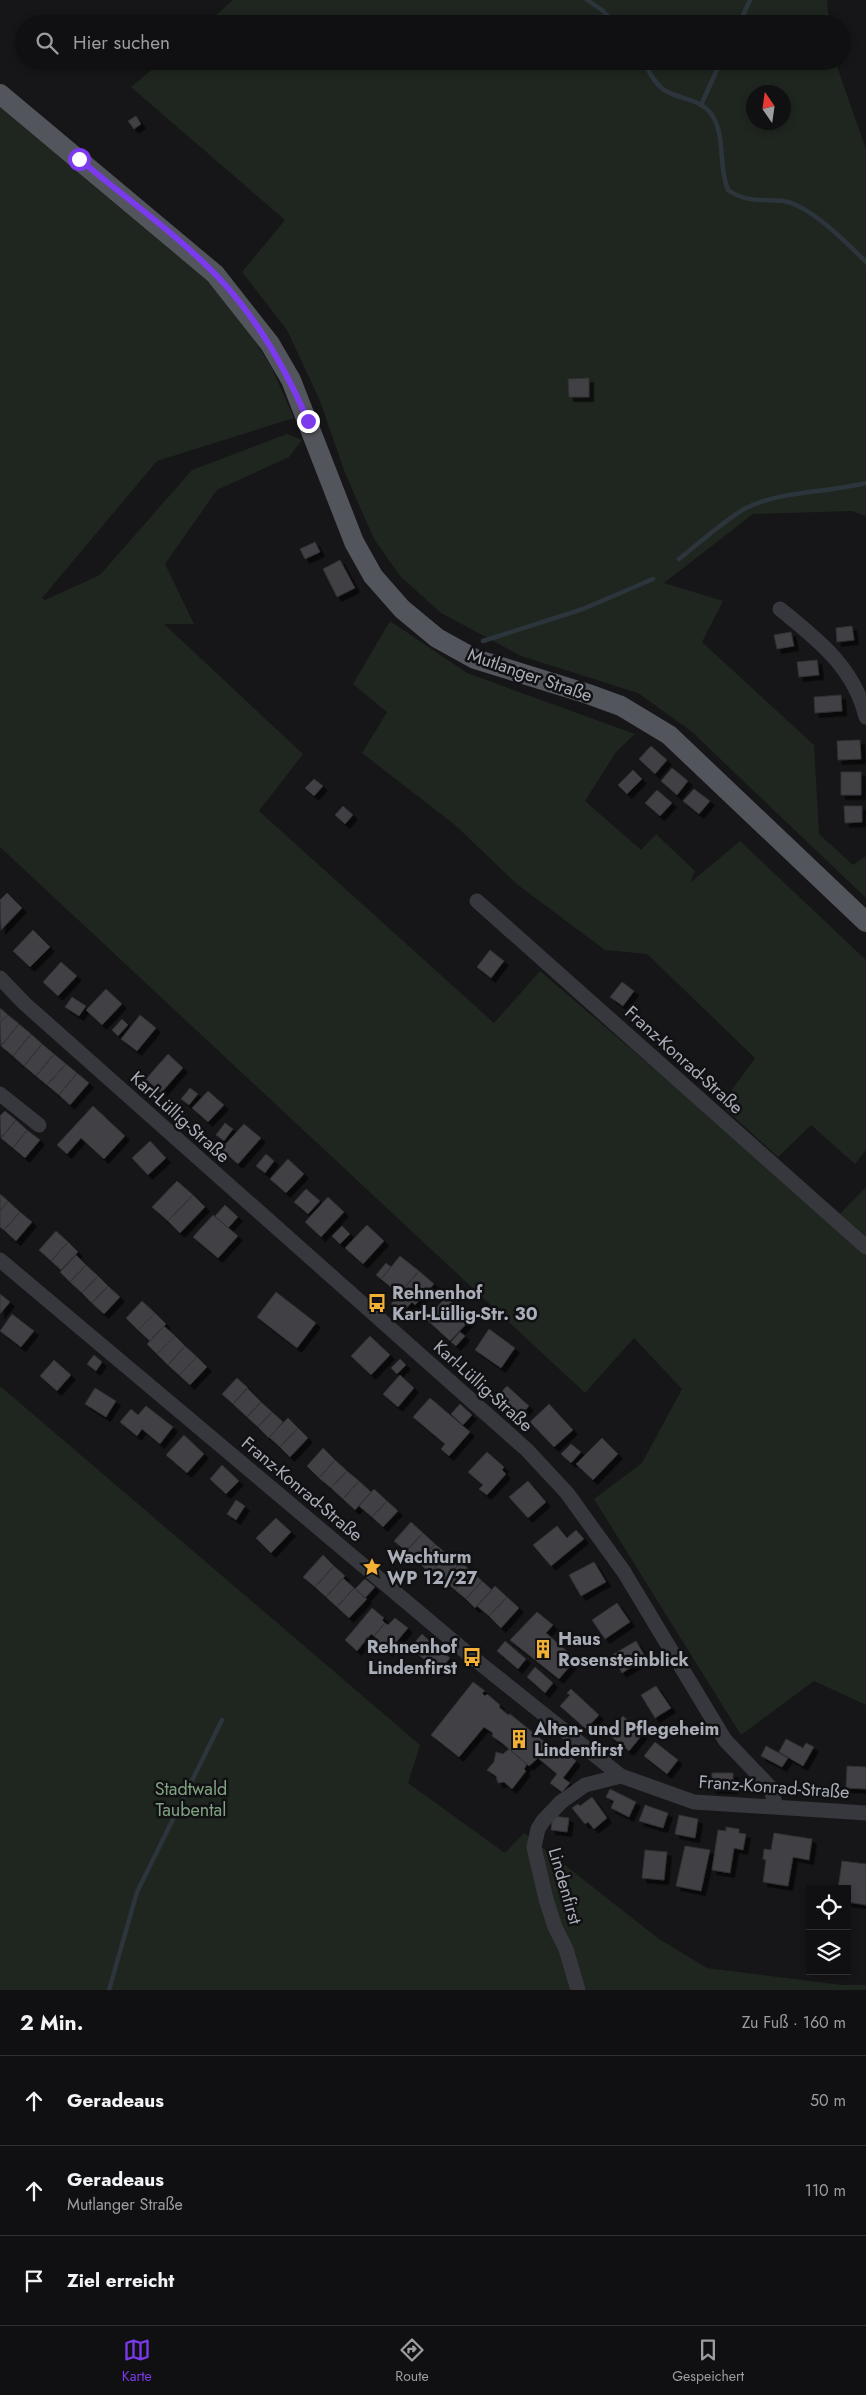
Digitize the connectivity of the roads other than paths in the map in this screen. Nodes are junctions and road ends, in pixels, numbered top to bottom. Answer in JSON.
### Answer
{"nodes":[{"id":1,"x":0,"y":94,"type":"edge"},
{"id":2,"x":780,"y":609,"type":"dead end"},
{"id":3,"x":866,"y":717,"type":"edge"},
{"id":4,"x":477,"y":901,"type":"dead end"},
{"id":5,"x":866,"y":922,"type":"edge"},
{"id":6,"x":0,"y":978,"type":"edge"},
{"id":7,"x":0,"y":1094,"type":"edge"},
{"id":8,"x":39,"y":1124,"type":"dead end"},
{"id":9,"x":866,"y":1246,"type":"edge"},
{"id":10,"x":0,"y":1260,"type":"edge"},
{"id":11,"x":621,"y":1776,"type":"junction"},
{"id":12,"x":776,"y":1806,"type":"junction"},
{"id":13,"x":866,"y":1813,"type":"edge"},
{"id":14,"x":578,"y":1990,"type":"edge"}],
"edges":[{"from":1,"to":5,"type":"main road","name":"Mutlanger Straße"},
{"from":2,"to":3,"type":"street"},
{"from":4,"to":9,"type":"street","name":"Franz-Konrad-Straße"},
{"from":6,"to":12,"type":"street","name":"Karl-Lüllig-Straße"},
{"from":7,"to":8,"type":"street"},
{"from":10,"to":11,"type":"street","name":"Franz-Konrad-Straße"},
{"from":11,"to":12,"type":"street","name":"Franz-Konrad-Straße"},
{"from":11,"to":14,"type":"street","name":"Lindenfirst"},
{"from":12,"to":13,"type":"street","name":"Franz-Konrad-Straße"}]}
